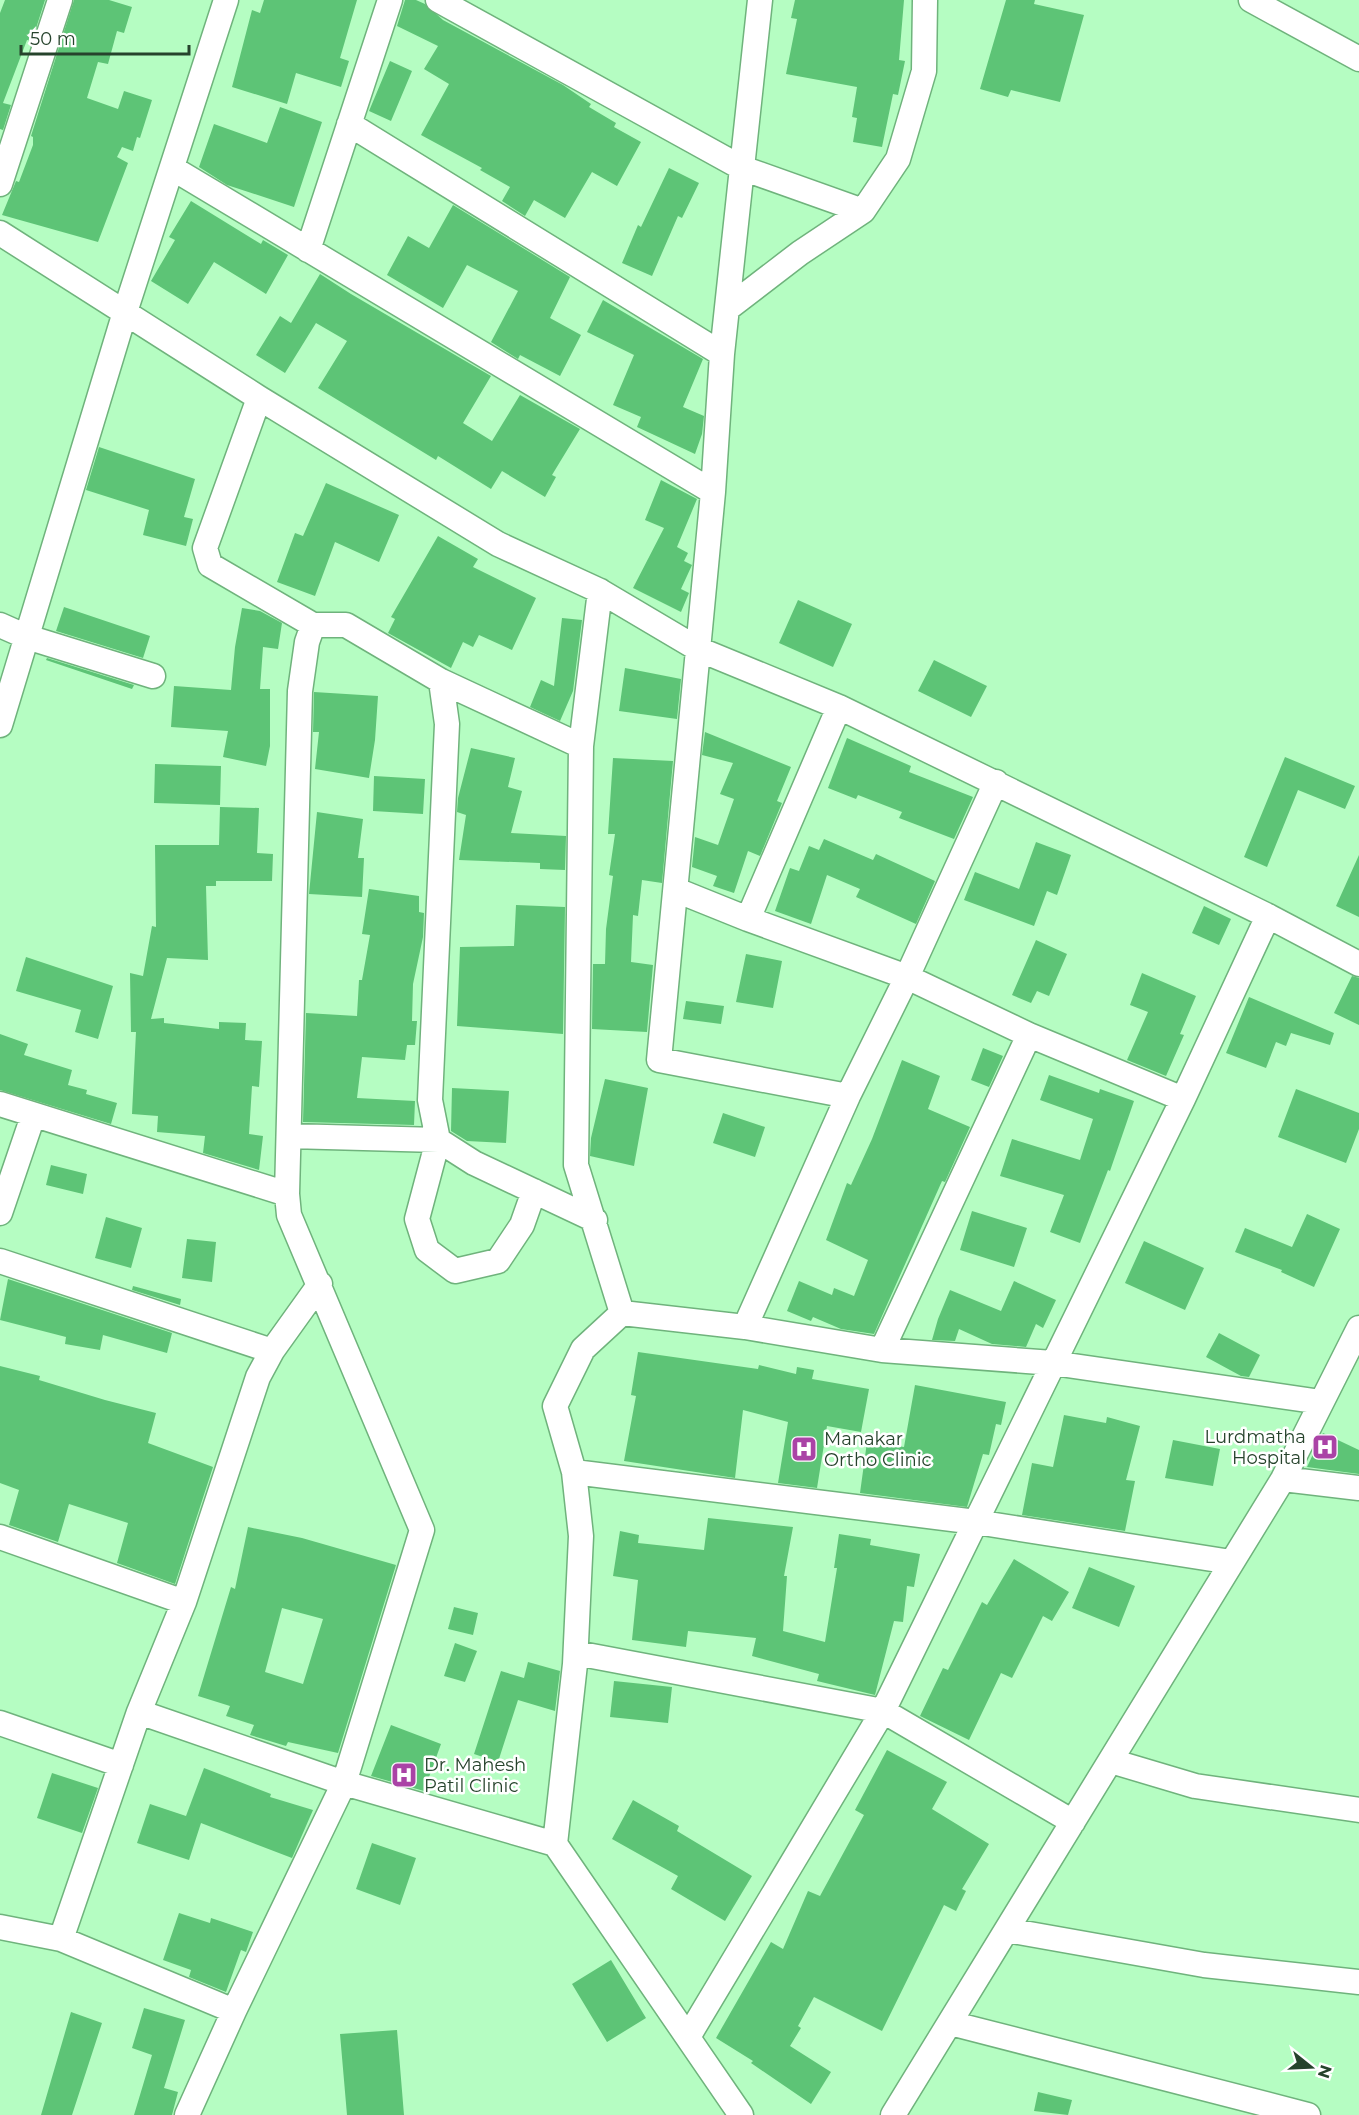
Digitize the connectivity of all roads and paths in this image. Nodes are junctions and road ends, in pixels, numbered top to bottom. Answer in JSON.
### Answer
{"nodes":[{"id":1,"x":60,"y":0,"type":"edge"},
{"id":2,"x":226,"y":0,"type":"edge"},
{"id":3,"x":390,"y":0,"type":"edge"},
{"id":4,"x":438,"y":0,"type":"edge"},
{"id":5,"x":760,"y":0,"type":"edge"},
{"id":6,"x":925,"y":0,"type":"edge"},
{"id":7,"x":1251,"y":0,"type":"edge"},
{"id":8,"x":1359,"y":59,"type":"edge"},
{"id":9,"x":349,"y":124,"type":"junction"},
{"id":10,"x":172,"y":168,"type":"junction"},
{"id":11,"x":742,"y":168,"type":"junction"},
{"id":12,"x":0,"y":184,"type":"edge"},
{"id":13,"x":863,"y":211,"type":"junction"},
{"id":14,"x":0,"y":233,"type":"edge"},
{"id":15,"x":308,"y":250,"type":"junction"},
{"id":16,"x":727,"y":309,"type":"junction"},
{"id":17,"x":126,"y":312,"type":"junction"},
{"id":18,"x":722,"y":354,"type":"junction"},
{"id":19,"x":259,"y":398,"type":"junction"},
{"id":20,"x":713,"y":492,"type":"junction"},
{"id":21,"x":600,"y":591,"type":"junction"},
{"id":22,"x":0,"y":625,"type":"edge"},
{"id":23,"x":313,"y":625,"type":"junction"},
{"id":24,"x":27,"y":637,"type":"junction"},
{"id":25,"x":698,"y":649,"type":"junction"},
{"id":26,"x":153,"y":676,"type":"dead end"},
{"id":27,"x":441,"y":681,"type":"junction"},
{"id":28,"x":839,"y":707,"type":"junction"},
{"id":29,"x":0,"y":725,"type":"edge"},
{"id":30,"x":581,"y":746,"type":"junction"},
{"id":31,"x":996,"y":782,"type":"junction"},
{"id":32,"x":676,"y":890,"type":"junction"},
{"id":33,"x":1268,"y":916,"type":"junction"},
{"id":34,"x":748,"y":919,"type":"junction"},
{"id":35,"x":1359,"y":964,"type":"edge"},
{"id":36,"x":907,"y":977,"type":"junction"},
{"id":37,"x":1029,"y":1035,"type":"junction"},
{"id":38,"x":848,"y":1096,"type":"junction"},
{"id":39,"x":1183,"y":1099,"type":"junction"},
{"id":40,"x":0,"y":1104,"type":"edge"},
{"id":41,"x":33,"y":1116,"type":"junction"},
{"id":42,"x":289,"y":1136,"type":"junction"},
{"id":43,"x":438,"y":1140,"type":"junction"},
{"id":44,"x":534,"y":1191,"type":"junction"},
{"id":45,"x":287,"y":1194,"type":"junction"},
{"id":46,"x":0,"y":1213,"type":"edge"},
{"id":47,"x":595,"y":1220,"type":"junction"},
{"id":48,"x":0,"y":1261,"type":"edge"},
{"id":49,"x":320,"y":1284,"type":"junction"},
{"id":50,"x":622,"y":1313,"type":"junction"},
{"id":51,"x":745,"y":1327,"type":"junction"},
{"id":52,"x":1359,"y":1328,"type":"edge"},
{"id":53,"x":882,"y":1350,"type":"junction"},
{"id":54,"x":272,"y":1351,"type":"junction"},
{"id":55,"x":1053,"y":1364,"type":"junction"},
{"id":56,"x":1320,"y":1402,"type":"junction"},
{"id":57,"x":574,"y":1472,"type":"junction"},
{"id":58,"x":1283,"y":1479,"type":"junction"},
{"id":59,"x":1359,"y":1488,"type":"edge"},
{"id":60,"x":976,"y":1522,"type":"junction"},
{"id":61,"x":0,"y":1537,"type":"edge"},
{"id":62,"x":1231,"y":1562,"type":"junction"},
{"id":63,"x":184,"y":1602,"type":"junction"},
{"id":64,"x":576,"y":1653,"type":"junction"},
{"id":65,"x":883,"y":1711,"type":"junction"},
{"id":66,"x":139,"y":1712,"type":"junction"},
{"id":67,"x":0,"y":1723,"type":"edge"},
{"id":68,"x":1111,"y":1761,"type":"junction"},
{"id":69,"x":121,"y":1765,"type":"junction"},
{"id":70,"x":344,"y":1783,"type":"junction"},
{"id":71,"x":1359,"y":1810,"type":"edge"},
{"id":72,"x":1073,"y":1822,"type":"junction"},
{"id":73,"x":555,"y":1844,"type":"junction"},
{"id":74,"x":0,"y":1927,"type":"edge"},
{"id":75,"x":1007,"y":1930,"type":"junction"},
{"id":76,"x":61,"y":1940,"type":"junction"},
{"id":77,"x":1359,"y":1982,"type":"edge"},
{"id":78,"x":234,"y":2011,"type":"junction"},
{"id":79,"x":950,"y":2023,"type":"junction"},
{"id":80,"x":688,"y":2037,"type":"junction"},
{"id":81,"x":187,"y":2115,"type":"edge"},
{"id":82,"x":741,"y":2115,"type":"edge"},
{"id":83,"x":893,"y":2115,"type":"edge"},
{"id":84,"x":1308,"y":2115,"type":"edge"}],
"edges":[{"from":1,"to":12,"type":"street"},
{"from":2,"to":10,"type":"street"},
{"from":3,"to":9,"type":"street"},
{"from":4,"to":11,"type":"street"},
{"from":5,"to":11,"type":"street"},
{"from":6,"to":13,"type":"street"},
{"from":7,"to":8,"type":"street"},
{"from":9,"to":15,"type":"street"},
{"from":9,"to":18,"type":"street"},
{"from":10,"to":15,"type":"street"},
{"from":10,"to":17,"type":"street"},
{"from":11,"to":13,"type":"street"},
{"from":11,"to":16,"type":"street"},
{"from":13,"to":16,"type":"street"},
{"from":14,"to":17,"type":"street"},
{"from":15,"to":20,"type":"street"},
{"from":16,"to":18,"type":"street"},
{"from":17,"to":19,"type":"street"},
{"from":17,"to":24,"type":"street"},
{"from":18,"to":20,"type":"street"},
{"from":19,"to":21,"type":"street"},
{"from":19,"to":23,"type":"street"},
{"from":20,"to":25,"type":"street"},
{"from":21,"to":25,"type":"street"},
{"from":21,"to":30,"type":"street"},
{"from":22,"to":24,"type":"street"},
{"from":23,"to":27,"type":"street"},
{"from":23,"to":42,"type":"street"},
{"from":24,"to":26,"type":"street"},
{"from":24,"to":29,"type":"street"},
{"from":25,"to":28,"type":"street"},
{"from":25,"to":32,"type":"street"},
{"from":27,"to":30,"type":"street"},
{"from":27,"to":43,"type":"street"},
{"from":28,"to":31,"type":"street"},
{"from":28,"to":34,"type":"street"},
{"from":30,"to":47,"type":"street"},
{"from":31,"to":33,"type":"street"},
{"from":31,"to":36,"type":"street"},
{"from":32,"to":34,"type":"street"},
{"from":32,"to":38,"type":"street"},
{"from":33,"to":35,"type":"street"},
{"from":33,"to":39,"type":"street"},
{"from":34,"to":36,"type":"street"},
{"from":36,"to":37,"type":"street"},
{"from":36,"to":38,"type":"street"},
{"from":37,"to":39,"type":"street"},
{"from":37,"to":53,"type":"street"},
{"from":38,"to":51,"type":"street"},
{"from":39,"to":55,"type":"street"},
{"from":40,"to":41,"type":"street"},
{"from":41,"to":45,"type":"street"},
{"from":41,"to":46,"type":"street"},
{"from":42,"to":43,"type":"street"},
{"from":42,"to":45,"type":"street"},
{"from":43,"to":44,"type":"street"},
{"from":43,"to":44,"type":"street"},
{"from":44,"to":47,"type":"street"},
{"from":45,"to":49,"type":"street"},
{"from":47,"to":50,"type":"street"},
{"from":48,"to":54,"type":"street"},
{"from":49,"to":54,"type":"street"},
{"from":49,"to":70,"type":"street"},
{"from":50,"to":51,"type":"street"},
{"from":50,"to":57,"type":"street"},
{"from":51,"to":53,"type":"street"},
{"from":52,"to":56,"type":"street"},
{"from":53,"to":55,"type":"street"},
{"from":54,"to":63,"type":"street"},
{"from":55,"to":56,"type":"street"},
{"from":55,"to":60,"type":"street"},
{"from":56,"to":58,"type":"street"},
{"from":57,"to":60,"type":"street"},
{"from":57,"to":64,"type":"street"},
{"from":58,"to":59,"type":"street"},
{"from":58,"to":62,"type":"street"},
{"from":60,"to":62,"type":"street"},
{"from":60,"to":65,"type":"street"},
{"from":61,"to":63,"type":"street"},
{"from":62,"to":68,"type":"street"},
{"from":63,"to":66,"type":"street"},
{"from":64,"to":65,"type":"street"},
{"from":64,"to":73,"type":"street"},
{"from":65,"to":72,"type":"street"},
{"from":65,"to":80,"type":"street"},
{"from":66,"to":69,"type":"street"},
{"from":66,"to":70,"type":"street"},
{"from":67,"to":69,"type":"street"},
{"from":68,"to":71,"type":"street"},
{"from":68,"to":72,"type":"street"},
{"from":69,"to":76,"type":"street"},
{"from":70,"to":73,"type":"street"},
{"from":70,"to":78,"type":"street"},
{"from":72,"to":75,"type":"street"},
{"from":73,"to":80,"type":"street"},
{"from":74,"to":76,"type":"street"},
{"from":75,"to":77,"type":"street"},
{"from":75,"to":79,"type":"street"},
{"from":76,"to":78,"type":"street"},
{"from":78,"to":81,"type":"street"},
{"from":79,"to":83,"type":"street"},
{"from":79,"to":84,"type":"street"},
{"from":80,"to":82,"type":"street"}]}
